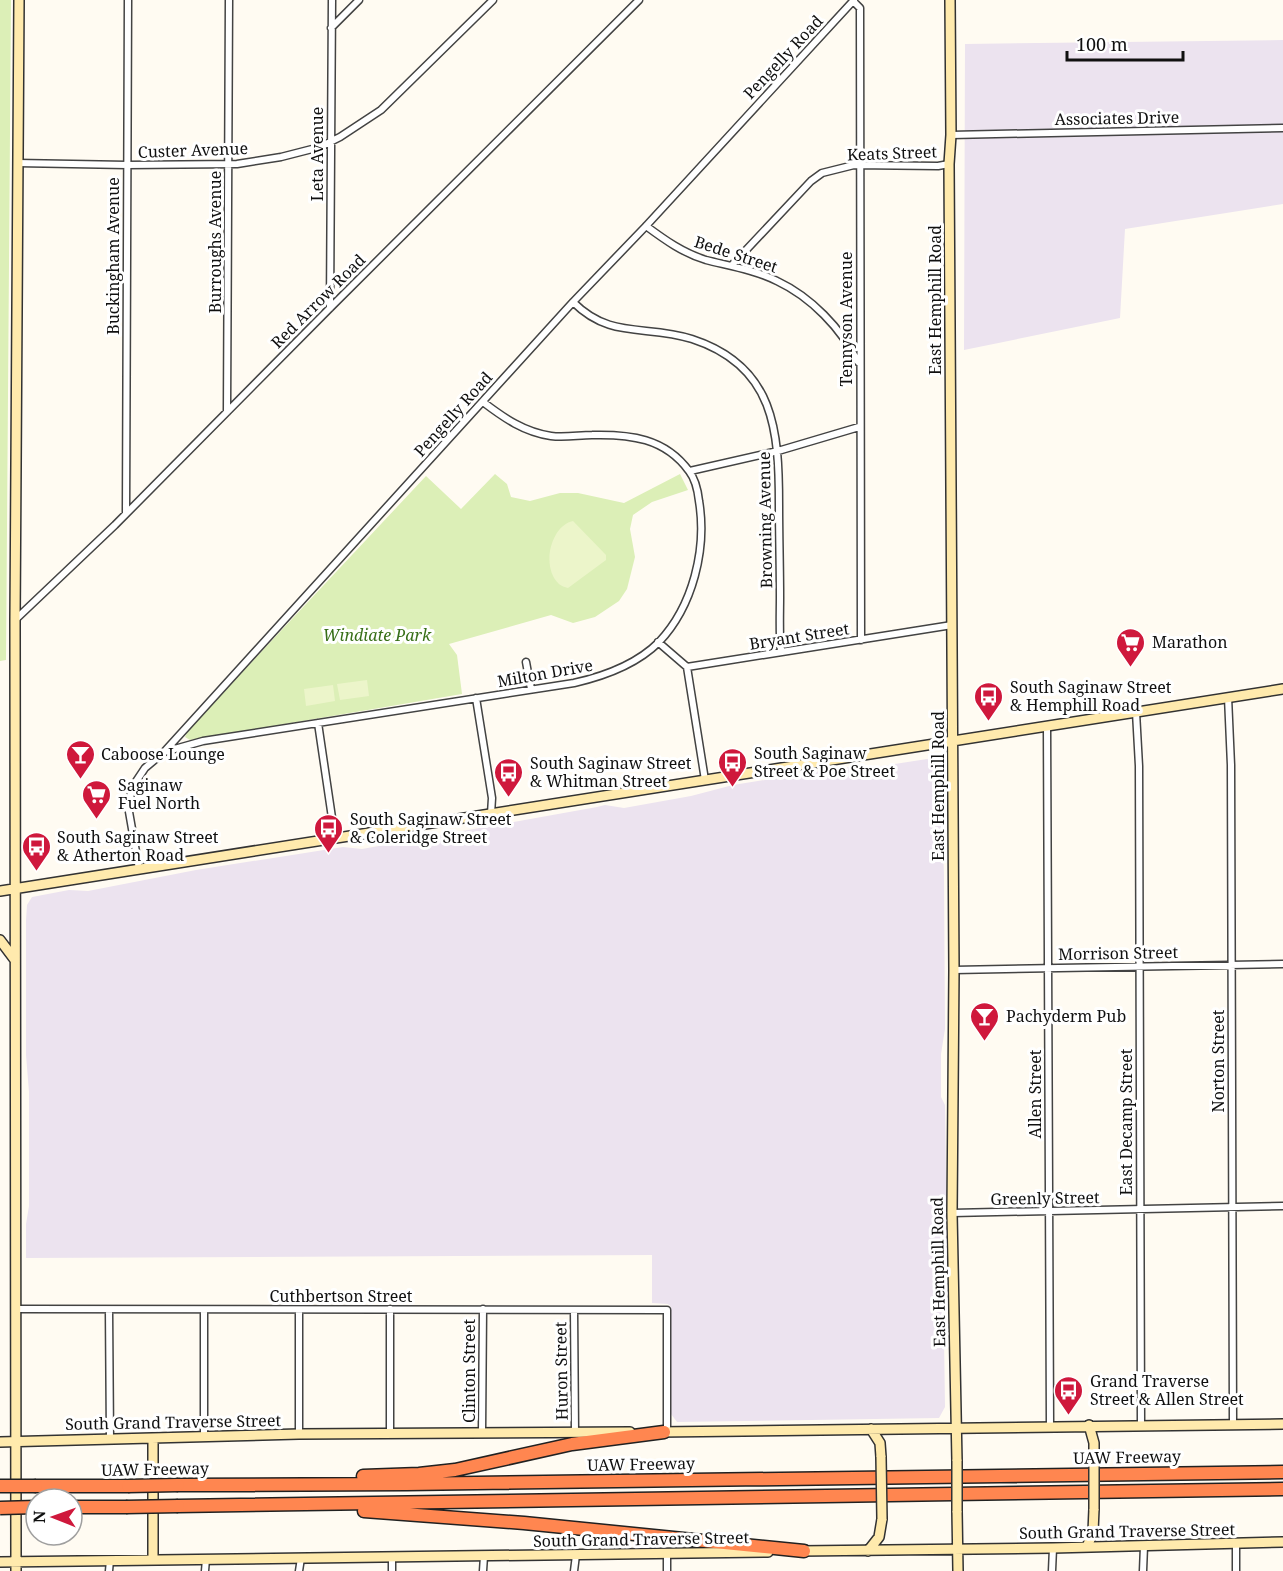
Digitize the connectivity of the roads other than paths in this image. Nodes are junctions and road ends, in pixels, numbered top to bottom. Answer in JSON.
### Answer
{"nodes":[{"id":1,"x":19,"y":0,"type":"edge"},
{"id":2,"x":128,"y":0,"type":"edge"},
{"id":3,"x":229,"y":0,"type":"edge"},
{"id":4,"x":332,"y":0,"type":"edge"},
{"id":5,"x":359,"y":0,"type":"edge"},
{"id":6,"x":493,"y":0,"type":"edge"},
{"id":7,"x":853,"y":0,"type":"edge"},
{"id":8,"x":950,"y":0,"type":"edge"},
{"id":9,"x":636,"y":1,"type":"edge"},
{"id":10,"x":331,"y":28,"type":"junction"},
{"id":11,"x":1283,"y":128,"type":"edge"},
{"id":12,"x":951,"y":135,"type":"junction"},
{"id":13,"x":330,"y":142,"type":"junction"},
{"id":14,"x":17,"y":163,"type":"junction"},
{"id":15,"x":229,"y":164,"type":"junction"},
{"id":16,"x":949,"y":164,"type":"junction"},
{"id":17,"x":127,"y":165,"type":"junction"},
{"id":18,"x":860,"y":167,"type":"junction"},
{"id":19,"x":646,"y":226,"type":"junction"},
{"id":20,"x":732,"y":265,"type":"junction"},
{"id":21,"x":573,"y":302,"type":"junction"},
{"id":22,"x":330,"y":308,"type":"junction"},
{"id":23,"x":860,"y":365,"type":"junction"},
{"id":24,"x":483,"y":402,"type":"junction"},
{"id":25,"x":227,"y":412,"type":"junction"},
{"id":26,"x":859,"y":427,"type":"junction"},
{"id":27,"x":778,"y":451,"type":"junction"},
{"id":28,"x":690,"y":471,"type":"junction"},
{"id":29,"x":126,"y":513,"type":"junction"},
{"id":30,"x":15,"y":620,"type":"junction"},
{"id":31,"x":952,"y":625,"type":"junction"},
{"id":32,"x":861,"y":640,"type":"junction"},
{"id":33,"x":658,"y":642,"type":"junction"},
{"id":34,"x":781,"y":652,"type":"junction"},
{"id":35,"x":526,"y":662,"type":"dead end"},
{"id":36,"x":687,"y":667,"type":"junction"},
{"id":37,"x":531,"y":689,"type":"junction"},
{"id":38,"x":1283,"y":689,"type":"edge"},
{"id":39,"x":1228,"y":697,"type":"junction"},
{"id":40,"x":476,"y":698,"type":"junction"},
{"id":41,"x":1136,"y":712,"type":"junction"},
{"id":42,"x":318,"y":723,"type":"junction"},
{"id":43,"x":1047,"y":726,"type":"junction"},
{"id":44,"x":953,"y":741,"type":"junction"},
{"id":45,"x":164,"y":752,"type":"junction"},
{"id":46,"x":705,"y":780,"type":"junction"},
{"id":47,"x":491,"y":814,"type":"junction"},
{"id":48,"x":335,"y":838,"type":"junction"},
{"id":49,"x":139,"y":869,"type":"junction"},
{"id":50,"x":15,"y":888,"type":"junction"},
{"id":51,"x":0,"y":891,"type":"edge"},
{"id":52,"x":0,"y":940,"type":"edge"},
{"id":53,"x":16,"y":960,"type":"junction"},
{"id":54,"x":1231,"y":964,"type":"junction"},
{"id":55,"x":1283,"y":964,"type":"edge"},
{"id":56,"x":1140,"y":966,"type":"junction"},
{"id":57,"x":1048,"y":968,"type":"junction"},
{"id":58,"x":954,"y":970,"type":"junction"},
{"id":59,"x":1283,"y":1206,"type":"edge"},
{"id":60,"x":1231,"y":1208,"type":"junction"},
{"id":61,"x":1140,"y":1209,"type":"junction"},
{"id":62,"x":1049,"y":1211,"type":"junction"},
{"id":63,"x":952,"y":1213,"type":"junction"},
{"id":64,"x":15,"y":1309,"type":"junction"},
{"id":65,"x":390,"y":1309,"type":"junction"},
{"id":66,"x":483,"y":1309,"type":"junction"},
{"id":67,"x":110,"y":1310,"type":"junction"},
{"id":68,"x":204,"y":1310,"type":"junction"},
{"id":69,"x":299,"y":1310,"type":"junction"},
{"id":70,"x":574,"y":1310,"type":"junction"},
{"id":71,"x":1233,"y":1424,"type":"junction"},
{"id":72,"x":1283,"y":1424,"type":"edge"},
{"id":73,"x":1089,"y":1425,"type":"junction"},
{"id":74,"x":1141,"y":1425,"type":"junction"},
{"id":75,"x":1050,"y":1426,"type":"junction"},
{"id":76,"x":957,"y":1428,"type":"junction"},
{"id":77,"x":871,"y":1429,"type":"junction"},
{"id":78,"x":482,"y":1432,"type":"junction"},
{"id":79,"x":575,"y":1432,"type":"junction"},
{"id":80,"x":666,"y":1432,"type":"junction"},
{"id":81,"x":390,"y":1433,"type":"junction"},
{"id":82,"x":299,"y":1434,"type":"junction"},
{"id":83,"x":204,"y":1437,"type":"junction"},
{"id":84,"x":153,"y":1439,"type":"junction"},
{"id":85,"x":110,"y":1440,"type":"junction"},
{"id":86,"x":16,"y":1441,"type":"junction"},
{"id":87,"x":0,"y":1442,"type":"edge"},
{"id":88,"x":1283,"y":1472,"type":"edge"},
{"id":89,"x":246,"y":1484,"type":"junction"},
{"id":90,"x":0,"y":1486,"type":"edge"},
{"id":91,"x":1283,"y":1490,"type":"edge"},
{"id":92,"x":237,"y":1505,"type":"junction"},
{"id":93,"x":24,"y":1507,"type":"edge"},
{"id":94,"x":84,"y":1507,"type":"edge"},
{"id":95,"x":0,"y":1508,"type":"edge"},
{"id":96,"x":1283,"y":1542,"type":"edge"},
{"id":97,"x":1236,"y":1543,"type":"junction"},
{"id":98,"x":1144,"y":1546,"type":"junction"},
{"id":99,"x":1087,"y":1547,"type":"junction"},
{"id":100,"x":1053,"y":1548,"type":"junction"},
{"id":101,"x":958,"y":1550,"type":"junction"},
{"id":102,"x":804,"y":1551,"type":"junction"},
{"id":103,"x":868,"y":1551,"type":"junction"},
{"id":104,"x":667,"y":1554,"type":"junction"},
{"id":105,"x":576,"y":1555,"type":"junction"},
{"id":106,"x":484,"y":1556,"type":"junction"},
{"id":107,"x":392,"y":1557,"type":"junction"},
{"id":108,"x":301,"y":1558,"type":"junction"},
{"id":109,"x":206,"y":1559,"type":"junction"},
{"id":110,"x":110,"y":1560,"type":"junction"},
{"id":111,"x":153,"y":1560,"type":"junction"},
{"id":112,"x":0,"y":1562,"type":"edge"},
{"id":113,"x":16,"y":1566,"type":"edge"},
{"id":114,"x":109,"y":1571,"type":"edge"},
{"id":115,"x":205,"y":1571,"type":"edge"},
{"id":116,"x":299,"y":1571,"type":"edge"},
{"id":117,"x":392,"y":1571,"type":"edge"},
{"id":118,"x":483,"y":1571,"type":"edge"},
{"id":119,"x":574,"y":1571,"type":"edge"},
{"id":120,"x":667,"y":1571,"type":"edge"},
{"id":121,"x":958,"y":1571,"type":"edge"},
{"id":122,"x":1052,"y":1571,"type":"edge"},
{"id":123,"x":1143,"y":1571,"type":"edge"},
{"id":124,"x":1236,"y":1571,"type":"edge"}],
"edges":[{"from":1,"to":14,"type":"main road"},
{"from":2,"to":17,"type":"street","name":"Buckingham Avenue"},
{"from":3,"to":15,"type":"street","name":"Burroughs Avenue"},
{"from":4,"to":10,"type":"street","name":"Leta Avenue"},
{"from":5,"to":10,"type":"street"},
{"from":6,"to":13,"type":"street","name":"Custer Avenue"},
{"from":7,"to":18,"type":"street","name":"Tennyson Avenue"},
{"from":7,"to":19,"type":"street","name":"Pengelly Road"},
{"from":8,"to":12,"type":"main road","name":"East Hemphill Road"},
{"from":9,"to":22,"type":"street","name":"Red Arrow Road"},
{"from":10,"to":13,"type":"street","name":"Leta Avenue"},
{"from":11,"to":12,"type":"street","name":"Associates Drive"},
{"from":12,"to":16,"type":"main road","name":"East Hemphill Road"},
{"from":13,"to":15,"type":"street","name":"Custer Avenue"},
{"from":13,"to":22,"type":"street","name":"Leta Avenue"},
{"from":14,"to":17,"type":"street","name":"Custer Avenue"},
{"from":14,"to":30,"type":"main road"},
{"from":15,"to":17,"type":"street","name":"Custer Avenue"},
{"from":15,"to":25,"type":"street","name":"Burroughs Avenue"},
{"from":16,"to":18,"type":"street","name":"Keats Street"},
{"from":16,"to":31,"type":"main road","name":"East Hemphill Road"},
{"from":17,"to":29,"type":"street","name":"Buckingham Avenue"},
{"from":18,"to":20,"type":"street","name":"Keats Street"},
{"from":18,"to":23,"type":"street","name":"Tennyson Avenue"},
{"from":19,"to":20,"type":"street","name":"Bede Street"},
{"from":19,"to":21,"type":"street","name":"Pengelly Road"},
{"from":20,"to":23,"type":"street","name":"Bede Street"},
{"from":21,"to":24,"type":"street","name":"Pengelly Road"},
{"from":21,"to":27,"type":"street","name":"Browning Avenue"},
{"from":22,"to":25,"type":"street","name":"Red Arrow Road"},
{"from":23,"to":26,"type":"street","name":"Tennyson Avenue"},
{"from":24,"to":28,"type":"street","name":"Milton Drive"},
{"from":24,"to":45,"type":"street","name":"Pengelly Road"},
{"from":25,"to":29,"type":"street","name":"Red Arrow Road"},
{"from":26,"to":27,"type":"street"},
{"from":26,"to":32,"type":"street","name":"Tennyson Avenue"},
{"from":27,"to":28,"type":"street"},
{"from":27,"to":34,"type":"street","name":"Browning Avenue"},
{"from":28,"to":33,"type":"street","name":"Milton Drive"},
{"from":29,"to":30,"type":"street","name":"Red Arrow Road"},
{"from":30,"to":50,"type":"main road"},
{"from":31,"to":32,"type":"street","name":"Bryant Street"},
{"from":31,"to":44,"type":"main road","name":"East Hemphill Road"},
{"from":32,"to":34,"type":"street","name":"Bryant Street"},
{"from":33,"to":36,"type":"street"},
{"from":33,"to":37,"type":"street","name":"Milton Drive"},
{"from":34,"to":36,"type":"street","name":"Bryant Street"},
{"from":35,"to":37,"type":"street"},
{"from":36,"to":46,"type":"street"},
{"from":37,"to":40,"type":"street","name":"Milton Drive"},
{"from":38,"to":39,"type":"main road"},
{"from":39,"to":41,"type":"main road"},
{"from":39,"to":54,"type":"street","name":"Norton Street"},
{"from":40,"to":42,"type":"street","name":"Milton Drive"},
{"from":40,"to":47,"type":"street"},
{"from":41,"to":43,"type":"main road"},
{"from":41,"to":56,"type":"street","name":"East Decamp Street"},
{"from":42,"to":45,"type":"street","name":"Milton Drive"},
{"from":42,"to":48,"type":"street"},
{"from":43,"to":44,"type":"main road"},
{"from":43,"to":57,"type":"street","name":"Allen Street"},
{"from":44,"to":46,"type":"main road"},
{"from":44,"to":58,"type":"main road","name":"East Hemphill Road"},
{"from":45,"to":49,"type":"street","name":"Pengelly Road"},
{"from":46,"to":47,"type":"main road"},
{"from":47,"to":48,"type":"main road"},
{"from":48,"to":49,"type":"main road"},
{"from":49,"to":50,"type":"main road"},
{"from":50,"to":51,"type":"main road"},
{"from":50,"to":53,"type":"main road"},
{"from":52,"to":53,"type":"main road"},
{"from":53,"to":64,"type":"main road"},
{"from":54,"to":55,"type":"street","name":"Morrison Street"},
{"from":54,"to":56,"type":"street","name":"Morrison Street"},
{"from":54,"to":60,"type":"street","name":"Norton Street"},
{"from":56,"to":57,"type":"street","name":"Morrison Street"},
{"from":56,"to":61,"type":"street","name":"East Decamp Street"},
{"from":57,"to":58,"type":"street","name":"Morrison Street"},
{"from":57,"to":62,"type":"street","name":"Allen Street"},
{"from":58,"to":63,"type":"main road","name":"East Hemphill Road"},
{"from":59,"to":60,"type":"street","name":"Greenly Street"},
{"from":60,"to":61,"type":"street","name":"Greenly Street"},
{"from":60,"to":71,"type":"street","name":"Norton Street"},
{"from":61,"to":62,"type":"street","name":"Greenly Street"},
{"from":61,"to":74,"type":"street","name":"East Decamp Street"},
{"from":62,"to":63,"type":"street","name":"Greenly Street"},
{"from":62,"to":75,"type":"street","name":"Allen Street"},
{"from":63,"to":76,"type":"main road","name":"East Hemphill Road"},
{"from":64,"to":67,"type":"street","name":"Cuthbertson Street"},
{"from":64,"to":86,"type":"main road"},
{"from":65,"to":66,"type":"street","name":"Cuthbertson Street"},
{"from":65,"to":69,"type":"street","name":"Cuthbertson Street"},
{"from":65,"to":81,"type":"street"},
{"from":66,"to":70,"type":"street","name":"Cuthbertson Street"},
{"from":66,"to":78,"type":"street","name":"Clinton Street"},
{"from":67,"to":68,"type":"street","name":"Cuthbertson Street"},
{"from":67,"to":85,"type":"street"},
{"from":68,"to":69,"type":"street","name":"Cuthbertson Street"},
{"from":68,"to":83,"type":"street"},
{"from":69,"to":82,"type":"street"},
{"from":70,"to":79,"type":"street","name":"Huron Street"},
{"from":70,"to":80,"type":"street","name":"Cuthbertson Street"},
{"from":71,"to":72,"type":"main road","name":"South Grand Traverse Street"},
{"from":71,"to":74,"type":"main road","name":"South Grand Traverse Street"},
{"from":73,"to":74,"type":"main road","name":"South Grand Traverse Street"},
{"from":73,"to":75,"type":"main road","name":"South Grand Traverse Street"},
{"from":73,"to":99,"type":"main road","bridge":true},
{"from":75,"to":76,"type":"main road","name":"South Grand Traverse Street"},
{"from":76,"to":77,"type":"main road","name":"South Grand Traverse Street"},
{"from":76,"to":101,"type":"main road","name":"East Hemphill Road","bridge":true},
{"from":77,"to":80,"type":"main road","name":"South Grand Traverse Street"},
{"from":77,"to":103,"type":"main road","bridge":true},
{"from":78,"to":79,"type":"main road","name":"South Grand Traverse Street"},
{"from":78,"to":81,"type":"main road","name":"South Grand Traverse Street"},
{"from":79,"to":80,"type":"main road","name":"South Grand Traverse Street"},
{"from":80,"to":89,"type":"highway"},
{"from":81,"to":82,"type":"main road","name":"South Grand Traverse Street"},
{"from":82,"to":83,"type":"main road","name":"South Grand Traverse Street"},
{"from":83,"to":84,"type":"main road","name":"South Grand Traverse Street"},
{"from":84,"to":85,"type":"main road","name":"South Grand Traverse Street"},
{"from":84,"to":111,"type":"main road"},
{"from":85,"to":86,"type":"main road","name":"South Grand Traverse Street"},
{"from":86,"to":87,"type":"main road","name":"South Grand Traverse Street"},
{"from":86,"to":113,"type":"main road"},
{"from":88,"to":89,"type":"highway","name":"UAW Freeway"},
{"from":89,"to":90,"type":"highway","name":"UAW Freeway","bridge":true},
{"from":91,"to":92,"type":"highway"},
{"from":92,"to":94,"type":"highway","bridge":true},
{"from":92,"to":102,"type":"highway"},
{"from":93,"to":95,"type":"highway","bridge":true},
{"from":96,"to":97,"type":"main road","name":"South Grand Traverse Street"},
{"from":97,"to":98,"type":"main road","name":"South Grand Traverse Street"},
{"from":97,"to":124,"type":"street"},
{"from":98,"to":99,"type":"main road","name":"South Grand Traverse Street"},
{"from":98,"to":123,"type":"street"},
{"from":99,"to":100,"type":"main road","name":"South Grand Traverse Street"},
{"from":100,"to":101,"type":"main road","name":"South Grand Traverse Street"},
{"from":100,"to":122,"type":"street"},
{"from":101,"to":103,"type":"main road","name":"South Grand Traverse Street"},
{"from":101,"to":121,"type":"main road","name":"East Hemphill Road"},
{"from":102,"to":103,"type":"main road","name":"South Grand Traverse Street"},
{"from":102,"to":104,"type":"main road","name":"South Grand Traverse Street"},
{"from":104,"to":105,"type":"main road","name":"South Grand Traverse Street"},
{"from":104,"to":120,"type":"street"},
{"from":105,"to":106,"type":"main road","name":"South Grand Traverse Street"},
{"from":105,"to":119,"type":"street"},
{"from":106,"to":107,"type":"main road","name":"South Grand Traverse Street"},
{"from":106,"to":118,"type":"street"},
{"from":107,"to":108,"type":"main road","name":"South Grand Traverse Street"},
{"from":107,"to":117,"type":"street"},
{"from":108,"to":109,"type":"main road","name":"South Grand Traverse Street"},
{"from":108,"to":116,"type":"street"},
{"from":109,"to":111,"type":"main road","name":"South Grand Traverse Street"},
{"from":109,"to":115,"type":"street"},
{"from":110,"to":111,"type":"main road","name":"South Grand Traverse Street"},
{"from":110,"to":113,"type":"main road","name":"South Grand Traverse Street"},
{"from":110,"to":114,"type":"street"},
{"from":112,"to":113,"type":"main road","name":"South Grand Traverse Street"}]}
